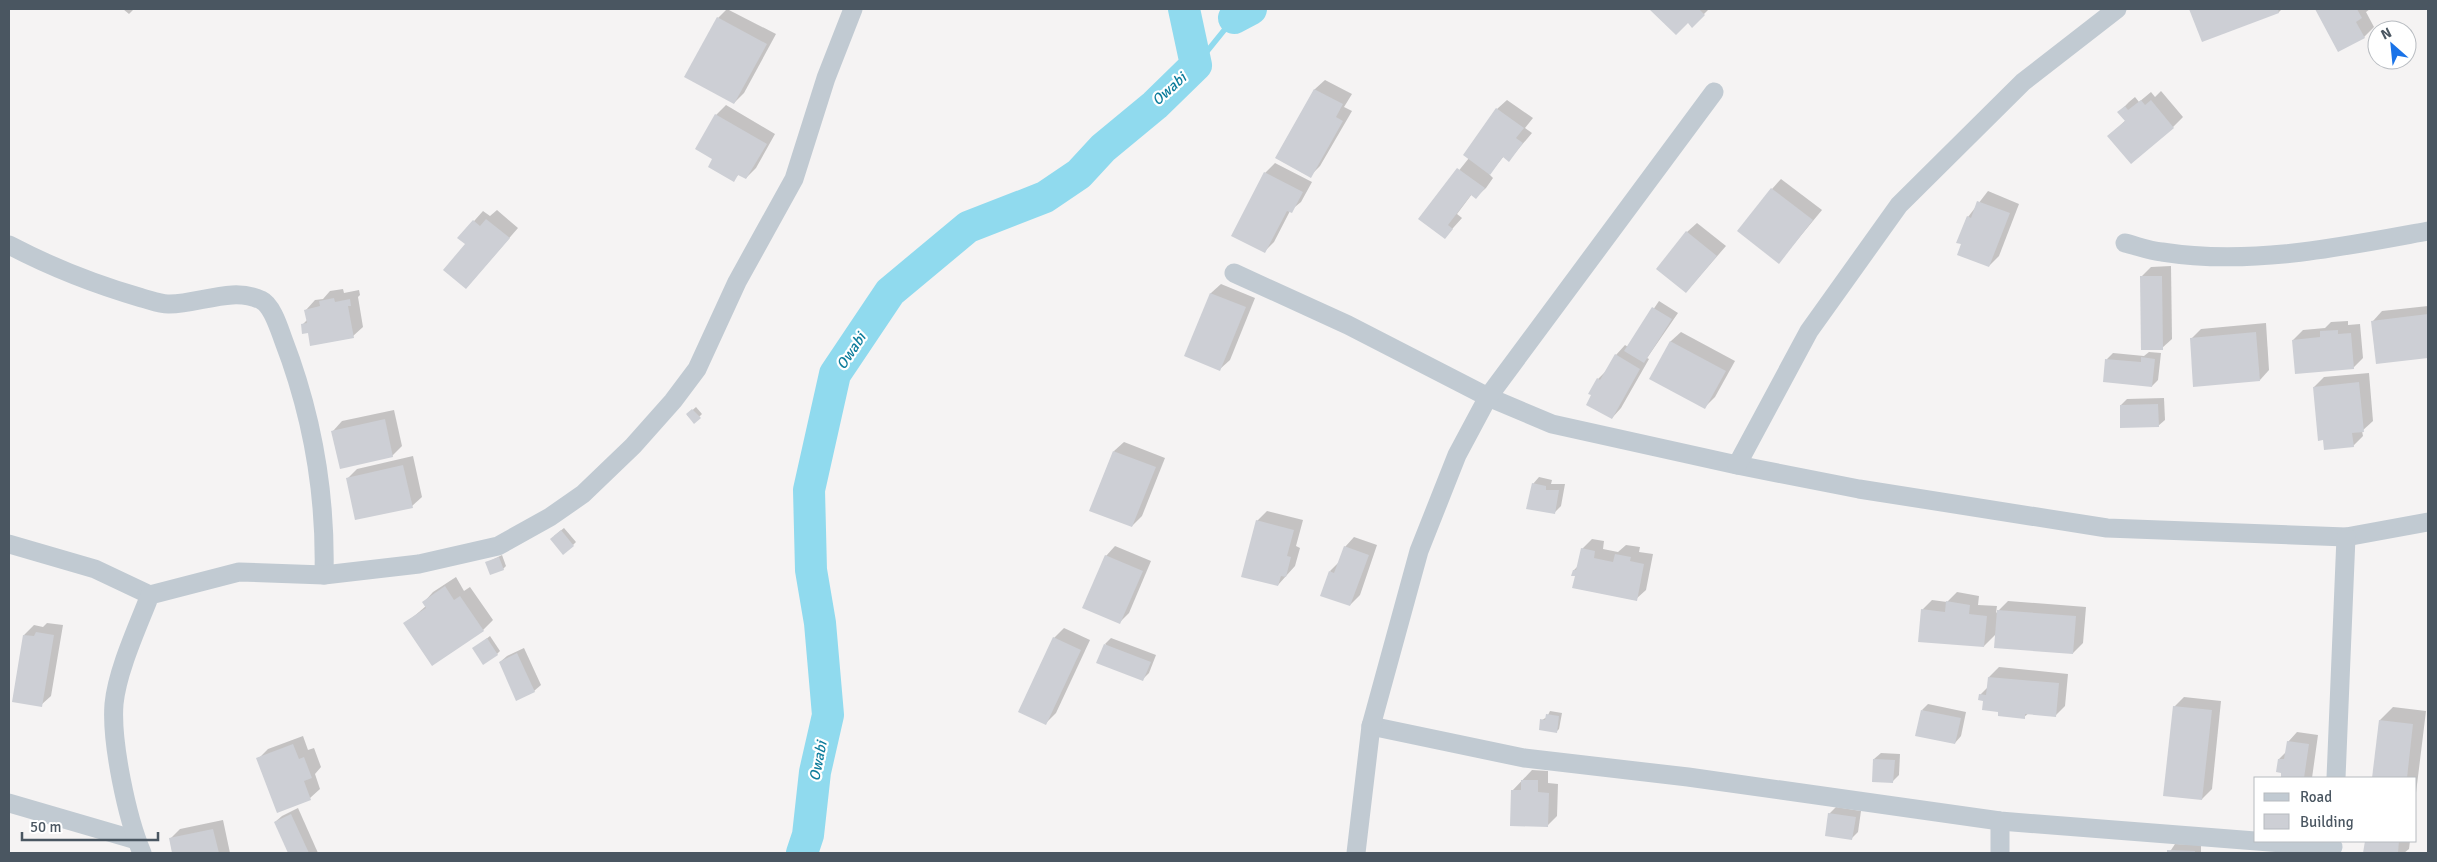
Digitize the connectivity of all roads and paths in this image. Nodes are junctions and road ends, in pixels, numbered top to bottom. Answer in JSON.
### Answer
{"nodes":[{"id":1,"x":853,"y":9,"type":"edge"},
{"id":2,"x":2117,"y":9,"type":"edge"},
{"id":3,"x":1714,"y":92,"type":"dead end"},
{"id":4,"x":2428,"y":231,"type":"edge"},
{"id":5,"x":2125,"y":243,"type":"dead end"},
{"id":6,"x":9,"y":245,"type":"edge"},
{"id":7,"x":1234,"y":273,"type":"dead end"},
{"id":8,"x":1488,"y":397,"type":"junction"},
{"id":9,"x":1737,"y":465,"type":"junction"},
{"id":10,"x":2428,"y":522,"type":"edge"},
{"id":11,"x":2346,"y":538,"type":"junction"},
{"id":12,"x":9,"y":544,"type":"edge"},
{"id":13,"x":324,"y":575,"type":"junction"},
{"id":14,"x":150,"y":595,"type":"junction"},
{"id":15,"x":1371,"y":726,"type":"junction"},
{"id":16,"x":2336,"y":777,"type":"edge"},
{"id":17,"x":9,"y":803,"type":"edge"},
{"id":18,"x":2000,"y":821,"type":"junction"},
{"id":19,"x":2254,"y":841,"type":"edge"},
{"id":20,"x":2269,"y":842,"type":"edge"},
{"id":21,"x":139,"y":847,"type":"edge"},
{"id":22,"x":2333,"y":847,"type":"edge"},
{"id":23,"x":1356,"y":853,"type":"edge"},
{"id":24,"x":2000,"y":853,"type":"edge"}],
"edges":[{"from":1,"to":13,"type":"street"},
{"from":2,"to":9,"type":"street"},
{"from":3,"to":8,"type":"street"},
{"from":4,"to":5,"type":"street"},
{"from":6,"to":13,"type":"street"},
{"from":7,"to":8,"type":"street"},
{"from":8,"to":9,"type":"street"},
{"from":8,"to":15,"type":"street"},
{"from":9,"to":11,"type":"street"},
{"from":10,"to":11,"type":"street"},
{"from":11,"to":16,"type":"street"},
{"from":12,"to":14,"type":"street"},
{"from":13,"to":14,"type":"street"},
{"from":14,"to":21,"type":"street"},
{"from":15,"to":18,"type":"street"},
{"from":15,"to":23,"type":"street"},
{"from":17,"to":21,"type":"street"},
{"from":18,"to":19,"type":"street"},
{"from":18,"to":24,"type":"street"},
{"from":20,"to":22,"type":"street"}]}
